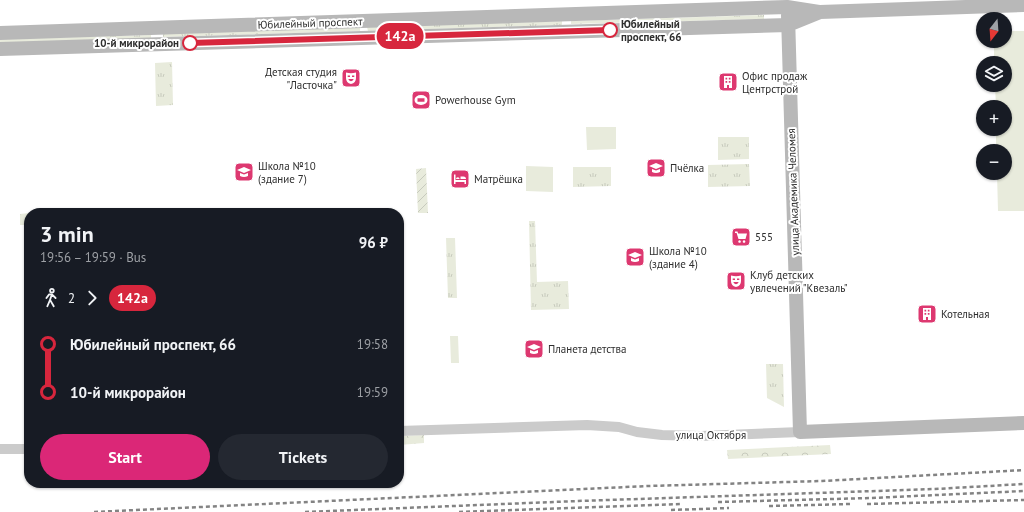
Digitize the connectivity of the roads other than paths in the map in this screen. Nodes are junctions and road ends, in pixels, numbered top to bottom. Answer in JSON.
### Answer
{"nodes":[{"id":1,"x":787,"y":4,"type":"edge"},
{"id":2,"x":1024,"y":5,"type":"edge"},
{"id":3,"x":820,"y":12,"type":"junction"},
{"id":4,"x":788,"y":25,"type":"junction"},
{"id":5,"x":0,"y":33,"type":"edge"},
{"id":6,"x":0,"y":49,"type":"edge"},
{"id":7,"x":1024,"y":423,"type":"edge"},
{"id":8,"x":404,"y":431,"type":"edge"},
{"id":9,"x":800,"y":432,"type":"junction"},
{"id":10,"x":24,"y":449,"type":"edge"},
{"id":11,"x":0,"y":450,"type":"edge"}],
"edges":[{"from":1,"to":3,"type":"street","name":"Юбилейный проспект"},
{"from":1,"to":4,"type":"street","name":"улица Академика Челомея"},
{"from":1,"to":5,"type":"street","name":"Юбилейный проспект"},
{"from":2,"to":3,"type":"street","name":"Юбилейный проспект"},
{"from":3,"to":4,"type":"street","name":"Юбилейный проспект"},
{"from":4,"to":6,"type":"street","name":"Юбилейный проспект"},
{"from":4,"to":9,"type":"street","name":"улица Академика Челомея"},
{"from":7,"to":9,"type":"street","name":"улица Октября"},
{"from":8,"to":9,"type":"street","name":"улица Октября"},
{"from":10,"to":11,"type":"street"}]}
